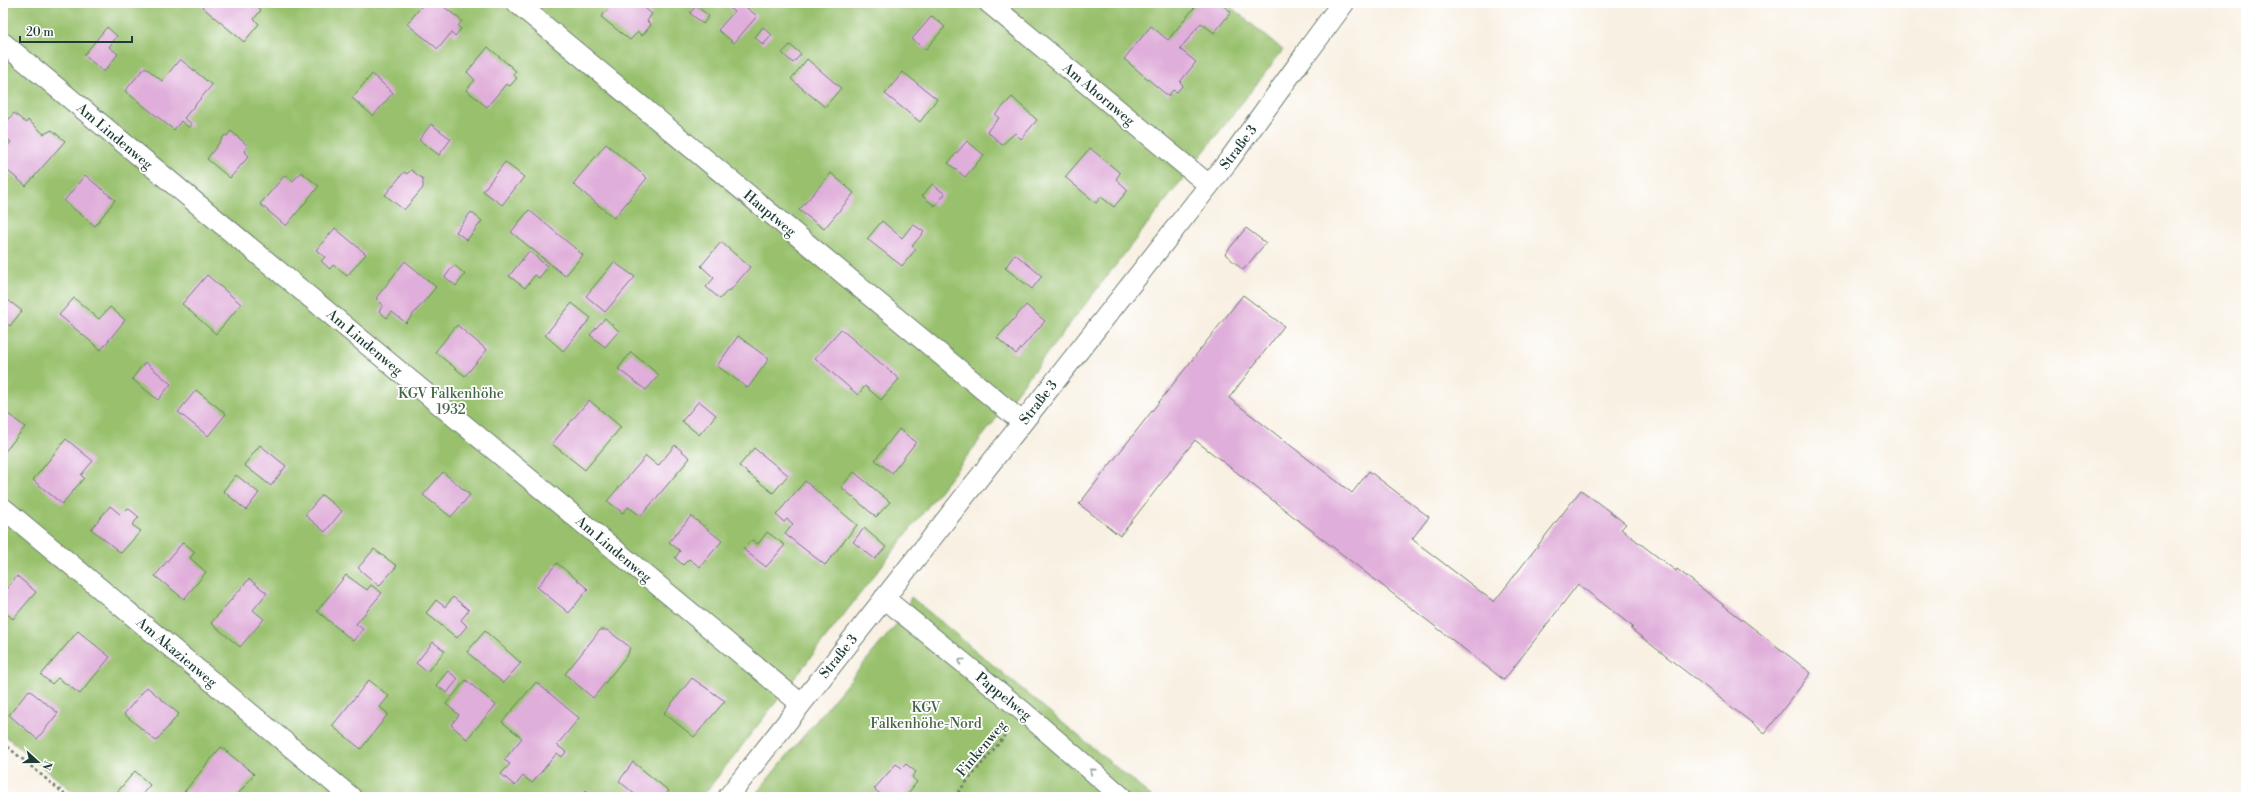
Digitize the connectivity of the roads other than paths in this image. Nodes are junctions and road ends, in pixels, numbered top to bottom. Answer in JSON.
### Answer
{"nodes":[{"id":1,"x":517,"y":3,"type":"edge"},
{"id":2,"x":989,"y":3,"type":"edge"},
{"id":3,"x":1343,"y":3,"type":"edge"},
{"id":4,"x":3,"y":43,"type":"edge"},
{"id":5,"x":1307,"y":52,"type":"joint"},
{"id":6,"x":1209,"y":185,"type":"junction"},
{"id":7,"x":1022,"y":422,"type":"junction"},
{"id":8,"x":3,"y":508,"type":"edge"},
{"id":9,"x":884,"y":598,"type":"junction"},
{"id":10,"x":800,"y":703,"type":"junction"},
{"id":11,"x":352,"y":797,"type":"edge"},
{"id":12,"x":728,"y":797,"type":"edge"},
{"id":13,"x":1122,"y":797,"type":"edge"}],
"edges":[{"from":1,"to":7,"type":"lane","name":"Hauptweg"},
{"from":2,"to":6,"type":"lane","name":"Am Ahornweg"},
{"from":3,"to":5,"type":"street","name":"Straße 3"},
{"from":4,"to":10,"type":"lane","name":"Am Lindenweg"},
{"from":5,"to":6,"type":"lane","name":"Straße 3"},
{"from":6,"to":7,"type":"lane","name":"Straße 3"},
{"from":7,"to":9,"type":"lane","name":"Straße 3"},
{"from":8,"to":11,"type":"lane","name":"Am Akazienweg"},
{"from":9,"to":10,"type":"lane","name":"Straße 3"},
{"from":13,"to":9,"type":"lane","name":"Pappelweg","one_way":true},
{"from":10,"to":12,"type":"lane","name":"Straße 3"}]}
